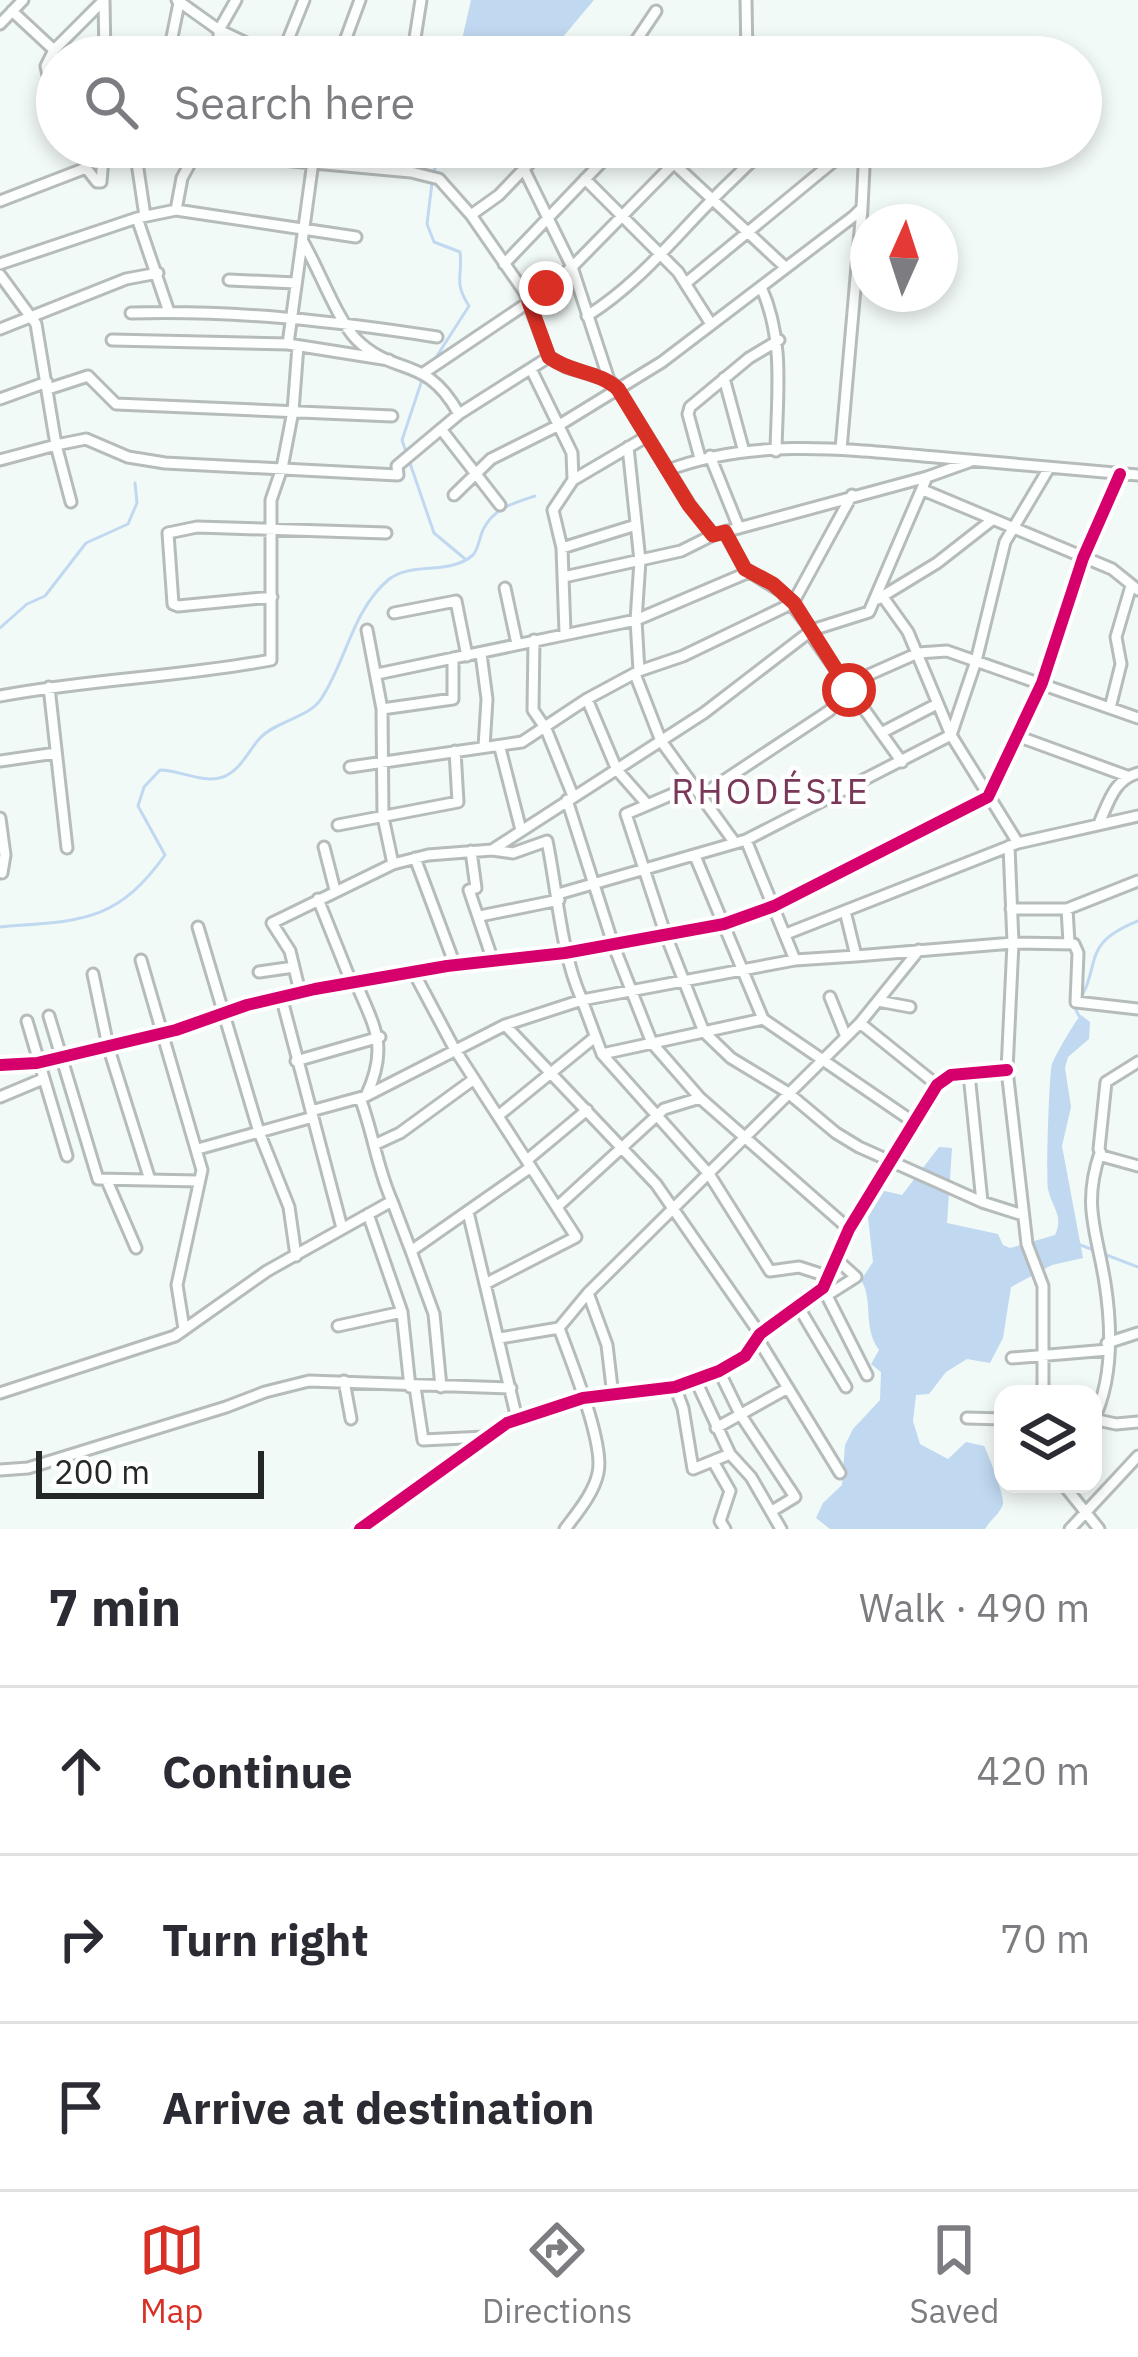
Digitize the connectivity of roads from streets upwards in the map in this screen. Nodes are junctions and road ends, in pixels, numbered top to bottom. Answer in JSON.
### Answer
{"nodes":[{"id":1,"x":23,"y":0,"type":"edge"},
{"id":2,"x":236,"y":0,"type":"edge"},
{"id":3,"x":304,"y":0,"type":"edge"},
{"id":4,"x":360,"y":0,"type":"edge"},
{"id":5,"x":422,"y":0,"type":"edge"},
{"id":6,"x":746,"y":0,"type":"edge"},
{"id":7,"x":178,"y":2,"type":"edge"},
{"id":8,"x":12,"y":11,"type":"junction"},
{"id":9,"x":656,"y":11,"type":"dead end"},
{"id":10,"x":0,"y":24,"type":"edge"},
{"id":11,"x":219,"y":30,"type":"junction"},
{"id":12,"x":39,"y":36,"type":"edge"},
{"id":13,"x":68,"y":36,"type":"edge"},
{"id":14,"x":104,"y":36,"type":"edge"},
{"id":15,"x":172,"y":36,"type":"edge"},
{"id":16,"x":219,"y":36,"type":"edge"},
{"id":17,"x":232,"y":36,"type":"edge"},
{"id":18,"x":288,"y":36,"type":"edge"},
{"id":19,"x":351,"y":36,"type":"edge"},
{"id":20,"x":416,"y":36,"type":"edge"},
{"id":21,"x":639,"y":36,"type":"edge"},
{"id":22,"x":747,"y":36,"type":"edge"},
{"id":23,"x":86,"y":168,"type":"edge"},
{"id":24,"x":86,"y":168,"type":"edge"},
{"id":25,"x":103,"y":168,"type":"edge"},
{"id":26,"x":137,"y":168,"type":"edge"},
{"id":27,"x":188,"y":168,"type":"edge"},
{"id":28,"x":311,"y":168,"type":"edge"},
{"id":29,"x":337,"y":168,"type":"edge"},
{"id":30,"x":596,"y":168,"type":"edge"},
{"id":31,"x":670,"y":168,"type":"edge"},
{"id":32,"x":678,"y":168,"type":"edge"},
{"id":33,"x":744,"y":168,"type":"edge"},
{"id":34,"x":824,"y":168,"type":"edge"},
{"id":35,"x":864,"y":168,"type":"edge"},
{"id":36,"x":524,"y":169,"type":"joint"},
{"id":37,"x":585,"y":179,"type":"junction"},
{"id":38,"x":711,"y":200,"type":"junction"},
{"id":39,"x":0,"y":201,"type":"edge"},
{"id":40,"x":862,"y":204,"type":"edge"},
{"id":41,"x":176,"y":210,"type":"junction"},
{"id":42,"x":471,"y":215,"type":"junction"},
{"id":43,"x":141,"y":217,"type":"junction"},
{"id":44,"x":850,"y":217,"type":"edge"},
{"id":45,"x":622,"y":218,"type":"junction"},
{"id":46,"x":547,"y":219,"type":"junction"},
{"id":47,"x":746,"y":230,"type":"junction"},
{"id":48,"x":303,"y":234,"type":"junction"},
{"id":49,"x":356,"y":237,"type":"dead end"},
{"id":50,"x":662,"y":256,"type":"junction"},
{"id":51,"x":0,"y":264,"type":"edge"},
{"id":52,"x":504,"y":264,"type":"junction"},
{"id":53,"x":572,"y":267,"type":"junction"},
{"id":54,"x":785,"y":267,"type":"junction"},
{"id":55,"x":158,"y":273,"type":"junction"},
{"id":56,"x":0,"y":275,"type":"edge"},
{"id":57,"x":229,"y":280,"type":"dead end"},
{"id":58,"x":296,"y":283,"type":"junction"},
{"id":59,"x":686,"y":283,"type":"junction"},
{"id":60,"x":761,"y":287,"type":"junction"},
{"id":61,"x":529,"y":302,"type":"junction"},
{"id":62,"x":169,"y":312,"type":"junction"},
{"id":63,"x":853,"y":312,"type":"edge"},
{"id":64,"x":131,"y":313,"type":"dead end"},
{"id":65,"x":587,"y":316,"type":"junction"},
{"id":66,"x":292,"y":318,"type":"junction"},
{"id":67,"x":33,"y":319,"type":"junction"},
{"id":68,"x":344,"y":323,"type":"junction"},
{"id":69,"x":711,"y":324,"type":"junction"},
{"id":70,"x":0,"y":329,"type":"edge"},
{"id":71,"x":437,"y":338,"type":"dead end"},
{"id":72,"x":112,"y":340,"type":"dead end"},
{"id":73,"x":778,"y":340,"type":"junction"},
{"id":74,"x":293,"y":345,"type":"junction"},
{"id":75,"x":549,"y":357,"type":"junction"},
{"id":76,"x":389,"y":359,"type":"junction"},
{"id":77,"x":531,"y":369,"type":"junction"},
{"id":78,"x":425,"y":372,"type":"junction"},
{"id":79,"x":724,"y":378,"type":"junction"},
{"id":80,"x":609,"y":380,"type":"junction"},
{"id":81,"x":48,"y":386,"type":"junction"},
{"id":82,"x":618,"y":389,"type":"junction"},
{"id":83,"x":0,"y":399,"type":"edge"},
{"id":84,"x":293,"y":411,"type":"junction"},
{"id":85,"x":459,"y":414,"type":"junction"},
{"id":86,"x":392,"y":416,"type":"dead end"},
{"id":87,"x":561,"y":424,"type":"junction"},
{"id":88,"x":441,"y":429,"type":"junction"},
{"id":89,"x":646,"y":437,"type":"junction"},
{"id":90,"x":56,"y":446,"type":"junction"},
{"id":91,"x":628,"y":446,"type":"junction"},
{"id":92,"x":841,"y":449,"type":"junction"},
{"id":93,"x":776,"y":451,"type":"junction"},
{"id":94,"x":745,"y":452,"type":"junction"},
{"id":95,"x":705,"y":457,"type":"junction"},
{"id":96,"x":0,"y":460,"type":"edge"},
{"id":97,"x":974,"y":460,"type":"junction"},
{"id":98,"x":282,"y":468,"type":"junction"},
{"id":99,"x":1049,"y":468,"type":"junction"},
{"id":100,"x":668,"y":470,"type":"junction"},
{"id":101,"x":1120,"y":474,"type":"junction"},
{"id":102,"x":477,"y":475,"type":"junction"},
{"id":103,"x":1138,"y":476,"type":"edge"},
{"id":104,"x":927,"y":478,"type":"junction"},
{"id":105,"x":573,"y":480,"type":"junction"},
{"id":106,"x":923,"y":490,"type":"junction"},
{"id":107,"x":454,"y":495,"type":"dead end"},
{"id":108,"x":852,"y":495,"type":"junction"},
{"id":109,"x":71,"y":502,"type":"dead end"},
{"id":110,"x":500,"y":505,"type":"dead end"},
{"id":111,"x":992,"y":520,"type":"junction"},
{"id":112,"x":636,"y":524,"type":"junction"},
{"id":113,"x":740,"y":528,"type":"junction"},
{"id":114,"x":1011,"y":528,"type":"junction"},
{"id":115,"x":269,"y":529,"type":"junction"},
{"id":116,"x":386,"y":533,"type":"dead end"},
{"id":117,"x":719,"y":533,"type":"junction"},
{"id":118,"x":562,"y":548,"type":"junction"},
{"id":119,"x":1083,"y":558,"type":"junction"},
{"id":120,"x":640,"y":561,"type":"junction"},
{"id":121,"x":749,"y":572,"type":"junction"},
{"id":122,"x":564,"y":577,"type":"junction"},
{"id":123,"x":506,"y":588,"type":"dead end"},
{"id":124,"x":1134,"y":588,"type":"edge"},
{"id":125,"x":272,"y":596,"type":"junction"},
{"id":126,"x":881,"y":598,"type":"junction"},
{"id":127,"x":794,"y":603,"type":"junction"},
{"id":128,"x":394,"y":613,"type":"dead end"},
{"id":129,"x":636,"y":620,"type":"junction"},
{"id":130,"x":368,"y":630,"type":"dead end"},
{"id":131,"x":811,"y":631,"type":"junction"},
{"id":132,"x":566,"y":633,"type":"junction"},
{"id":133,"x":534,"y":640,"type":"junction"},
{"id":134,"x":517,"y":644,"type":"junction"},
{"id":135,"x":481,"y":653,"type":"junction"},
{"id":136,"x":918,"y":653,"type":"junction"},
{"id":137,"x":466,"y":656,"type":"junction"},
{"id":138,"x":453,"y":658,"type":"junction"},
{"id":139,"x":976,"y":661,"type":"junction"},
{"id":140,"x":637,"y":673,"type":"junction"},
{"id":141,"x":376,"y":674,"type":"junction"},
{"id":142,"x":1042,"y":683,"type":"junction"},
{"id":143,"x":49,"y":687,"type":"junction"},
{"id":144,"x":849,"y":690,"type":"junction"},
{"id":145,"x":0,"y":696,"type":"edge"},
{"id":146,"x":587,"y":699,"type":"junction"},
{"id":147,"x":937,"y":704,"type":"junction"},
{"id":148,"x":1110,"y":708,"type":"junction"},
{"id":149,"x":382,"y":709,"type":"junction"},
{"id":150,"x":1138,"y":718,"type":"edge"},
{"id":151,"x":546,"y":729,"type":"junction"},
{"id":152,"x":881,"y":733,"type":"junction"},
{"id":153,"x":951,"y":735,"type":"junction"},
{"id":154,"x":1017,"y":736,"type":"junction"},
{"id":155,"x":661,"y":741,"type":"junction"},
{"id":156,"x":484,"y":747,"type":"junction"},
{"id":157,"x":500,"y":748,"type":"junction"},
{"id":158,"x":455,"y":751,"type":"junction"},
{"id":159,"x":56,"y":753,"type":"junction"},
{"id":160,"x":0,"y":761,"type":"edge"},
{"id":161,"x":382,"y":762,"type":"junction"},
{"id":162,"x":902,"y":762,"type":"junction"},
{"id":163,"x":350,"y":767,"type":"dead end"},
{"id":164,"x":616,"y":770,"type":"junction"},
{"id":165,"x":1132,"y":774,"type":"edge"},
{"id":166,"x":694,"y":785,"type":"junction"},
{"id":167,"x":702,"y":795,"type":"junction"},
{"id":168,"x":988,"y":797,"type":"junction"},
{"id":169,"x":570,"y":798,"type":"junction"},
{"id":170,"x":646,"y":803,"type":"junction"},
{"id":171,"x":1138,"y":815,"type":"edge"},
{"id":172,"x":383,"y":817,"type":"junction"},
{"id":173,"x":0,"y":818,"type":"edge"},
{"id":174,"x":1100,"y":821,"type":"junction"},
{"id":175,"x":338,"y":825,"type":"dead end"},
{"id":176,"x":520,"y":830,"type":"junction"},
{"id":177,"x":740,"y":841,"type":"junction"},
{"id":178,"x":1014,"y":844,"type":"junction"},
{"id":179,"x":324,"y":847,"type":"dead end"},
{"id":180,"x":67,"y":848,"type":"dead end"},
{"id":181,"x":492,"y":850,"type":"junction"},
{"id":182,"x":470,"y":851,"type":"junction"},
{"id":183,"x":695,"y":856,"type":"junction"},
{"id":184,"x":415,"y":859,"type":"junction"},
{"id":185,"x":393,"y":864,"type":"junction"},
{"id":186,"x":644,"y":868,"type":"junction"},
{"id":187,"x":2,"y":873,"type":"edge"},
{"id":188,"x":1138,"y":880,"type":"edge"},
{"id":189,"x":594,"y":882,"type":"junction"},
{"id":190,"x":335,"y":890,"type":"junction"},
{"id":191,"x":558,"y":897,"type":"junction"},
{"id":192,"x":318,"y":899,"type":"junction"},
{"id":193,"x":774,"y":906,"type":"junction"},
{"id":194,"x":1011,"y":909,"type":"junction"},
{"id":195,"x":1067,"y":909,"type":"junction"},
{"id":196,"x":845,"y":911,"type":"junction"},
{"id":197,"x":480,"y":916,"type":"junction"},
{"id":198,"x":724,"y":924,"type":"junction"},
{"id":199,"x":198,"y":927,"type":"dead end"},
{"id":200,"x":665,"y":933,"type":"junction"},
{"id":201,"x":786,"y":934,"type":"junction"},
{"id":202,"x":1013,"y":943,"type":"junction"},
{"id":203,"x":1069,"y":943,"type":"junction"},
{"id":204,"x":613,"y":944,"type":"junction"},
{"id":205,"x":919,"y":950,"type":"junction"},
{"id":206,"x":565,"y":952,"type":"junction"},
{"id":207,"x":856,"y":956,"type":"junction"},
{"id":208,"x":141,"y":960,"type":"dead end"},
{"id":209,"x":795,"y":960,"type":"junction"},
{"id":210,"x":493,"y":961,"type":"junction"},
{"id":211,"x":455,"y":964,"type":"junction"},
{"id":212,"x":294,"y":967,"type":"junction"},
{"id":213,"x":742,"y":971,"type":"junction"},
{"id":214,"x":259,"y":972,"type":"dead end"},
{"id":215,"x":93,"y":974,"type":"dead end"},
{"id":216,"x":414,"y":974,"type":"junction"},
{"id":217,"x":354,"y":983,"type":"junction"},
{"id":218,"x":683,"y":983,"type":"junction"},
{"id":219,"x":300,"y":992,"type":"junction"},
{"id":220,"x":633,"y":992,"type":"junction"},
{"id":221,"x":281,"y":996,"type":"junction"},
{"id":222,"x":830,"y":997,"type":"dead end"},
{"id":223,"x":582,"y":1000,"type":"junction"},
{"id":224,"x":878,"y":1001,"type":"junction"},
{"id":225,"x":910,"y":1007,"type":"dead end"},
{"id":226,"x":1138,"y":1009,"type":"edge"},
{"id":227,"x":226,"y":1012,"type":"junction"},
{"id":228,"x":50,"y":1016,"type":"dead end"},
{"id":229,"x":763,"y":1019,"type":"junction"},
{"id":230,"x":27,"y":1021,"type":"dead end"},
{"id":231,"x":860,"y":1023,"type":"junction"},
{"id":232,"x":505,"y":1024,"type":"junction"},
{"id":233,"x":163,"y":1032,"type":"junction"},
{"id":234,"x":704,"y":1032,"type":"junction"},
{"id":235,"x":380,"y":1037,"type":"junction"},
{"id":236,"x":596,"y":1037,"type":"junction"},
{"id":237,"x":846,"y":1037,"type":"junction"},
{"id":238,"x":652,"y":1043,"type":"junction"},
{"id":239,"x":108,"y":1046,"type":"junction"},
{"id":240,"x":454,"y":1048,"type":"junction"},
{"id":241,"x":602,"y":1054,"type":"junction"},
{"id":242,"x":61,"y":1057,"type":"junction"},
{"id":243,"x":296,"y":1061,"type":"junction"},
{"id":244,"x":820,"y":1061,"type":"junction"},
{"id":245,"x":1138,"y":1062,"type":"edge"},
{"id":246,"x":38,"y":1063,"type":"junction"},
{"id":247,"x":0,"y":1065,"type":"edge"},
{"id":248,"x":1007,"y":1070,"type":"junction"},
{"id":249,"x":552,"y":1073,"type":"junction"},
{"id":250,"x":969,"y":1074,"type":"junction"},
{"id":251,"x":43,"y":1079,"type":"junction"},
{"id":252,"x":475,"y":1079,"type":"junction"},
{"id":253,"x":937,"y":1085,"type":"junction"},
{"id":254,"x":787,"y":1092,"type":"junction"},
{"id":255,"x":0,"y":1097,"type":"edge"},
{"id":256,"x":363,"y":1097,"type":"junction"},
{"id":257,"x":700,"y":1098,"type":"junction"},
{"id":258,"x":587,"y":1110,"type":"junction"},
{"id":259,"x":312,"y":1114,"type":"junction"},
{"id":260,"x":657,"y":1115,"type":"junction"},
{"id":261,"x":498,"y":1116,"type":"junction"},
{"id":262,"x":912,"y":1121,"type":"junction"},
{"id":263,"x":259,"y":1132,"type":"junction"},
{"id":264,"x":748,"y":1136,"type":"junction"},
{"id":265,"x":374,"y":1144,"type":"junction"},
{"id":266,"x":198,"y":1149,"type":"junction"},
{"id":267,"x":621,"y":1149,"type":"junction"},
{"id":268,"x":1100,"y":1153,"type":"junction"},
{"id":269,"x":67,"y":1156,"type":"dead end"},
{"id":270,"x":890,"y":1161,"type":"junction"},
{"id":271,"x":529,"y":1164,"type":"junction"},
{"id":272,"x":1138,"y":1166,"type":"edge"},
{"id":273,"x":709,"y":1174,"type":"junction"},
{"id":274,"x":107,"y":1180,"type":"junction"},
{"id":275,"x":150,"y":1180,"type":"junction"},
{"id":276,"x":198,"y":1181,"type":"junction"},
{"id":277,"x":392,"y":1201,"type":"junction"},
{"id":278,"x":982,"y":1202,"type":"junction"},
{"id":279,"x":556,"y":1207,"type":"junction"},
{"id":280,"x":672,"y":1208,"type":"junction"},
{"id":281,"x":468,"y":1212,"type":"junction"},
{"id":282,"x":368,"y":1214,"type":"junction"},
{"id":283,"x":1023,"y":1215,"type":"junction"},
{"id":284,"x":341,"y":1228,"type":"junction"},
{"id":285,"x":849,"y":1229,"type":"junction"},
{"id":286,"x":136,"y":1248,"type":"dead end"},
{"id":287,"x":411,"y":1251,"type":"junction"},
{"id":288,"x":296,"y":1256,"type":"junction"},
{"id":289,"x":835,"y":1258,"type":"junction"},
{"id":290,"x":485,"y":1284,"type":"junction"},
{"id":291,"x":825,"y":1287,"type":"junction"},
{"id":292,"x":588,"y":1293,"type":"junction"},
{"id":293,"x":799,"y":1306,"type":"junction"},
{"id":294,"x":402,"y":1312,"type":"junction"},
{"id":295,"x":338,"y":1326,"type":"dead end"},
{"id":296,"x":559,"y":1328,"type":"junction"},
{"id":297,"x":184,"y":1329,"type":"junction"},
{"id":298,"x":1138,"y":1333,"type":"edge"},
{"id":299,"x":759,"y":1336,"type":"junction"},
{"id":300,"x":500,"y":1338,"type":"junction"},
{"id":301,"x":1107,"y":1346,"type":"junction"},
{"id":302,"x":1044,"y":1356,"type":"junction"},
{"id":303,"x":1012,"y":1358,"type":"dead end"},
{"id":304,"x":719,"y":1371,"type":"junction"},
{"id":305,"x":867,"y":1375,"type":"dead end"},
{"id":306,"x":344,"y":1381,"type":"junction"},
{"id":307,"x":696,"y":1381,"type":"junction"},
{"id":308,"x":1042,"y":1385,"type":"edge"},
{"id":309,"x":413,"y":1387,"type":"junction"},
{"id":310,"x":441,"y":1387,"type":"junction"},
{"id":311,"x":675,"y":1387,"type":"junction"},
{"id":312,"x":846,"y":1387,"type":"dead end"},
{"id":313,"x":511,"y":1388,"type":"junction"},
{"id":314,"x":788,"y":1388,"type":"junction"},
{"id":315,"x":0,"y":1393,"type":"edge"},
{"id":316,"x":613,"y":1396,"type":"junction"},
{"id":317,"x":584,"y":1398,"type":"junction"},
{"id":318,"x":1102,"y":1399,"type":"edge"},
{"id":319,"x":740,"y":1414,"type":"junction"},
{"id":320,"x":967,"y":1418,"type":"dead end"},
{"id":321,"x":352,"y":1419,"type":"dead end"},
{"id":322,"x":517,"y":1419,"type":"junction"},
{"id":323,"x":994,"y":1419,"type":"edge"},
{"id":324,"x":1102,"y":1421,"type":"edge"},
{"id":325,"x":1138,"y":1422,"type":"edge"},
{"id":326,"x":716,"y":1428,"type":"junction"},
{"id":327,"x":484,"y":1437,"type":"junction"},
{"id":328,"x":730,"y":1454,"type":"junction"},
{"id":329,"x":1138,"y":1456,"type":"edge"},
{"id":330,"x":714,"y":1462,"type":"junction"},
{"id":331,"x":0,"y":1470,"type":"edge"},
{"id":332,"x":840,"y":1473,"type":"dead end"},
{"id":333,"x":1070,"y":1493,"type":"edge"},
{"id":334,"x":772,"y":1510,"type":"junction"},
{"id":335,"x":1085,"y":1514,"type":"junction"},
{"id":336,"x":360,"y":1529,"type":"edge"},
{"id":337,"x":565,"y":1529,"type":"edge"},
{"id":338,"x":725,"y":1529,"type":"edge"},
{"id":339,"x":781,"y":1529,"type":"edge"},
{"id":340,"x":1070,"y":1529,"type":"edge"},
{"id":341,"x":1099,"y":1529,"type":"edge"}],
"edges":[{"from":1,"to":8,"type":"street"},
{"from":2,"to":11,"type":"street"},
{"from":3,"to":18,"type":"street"},
{"from":4,"to":19,"type":"street"},
{"from":5,"to":20,"type":"street"},
{"from":6,"to":22,"type":"street"},
{"from":7,"to":11,"type":"street"},
{"from":7,"to":15,"type":"street"},
{"from":8,"to":10,"type":"street"},
{"from":8,"to":12,"type":"street"},
{"from":9,"to":21,"type":"street"},
{"from":11,"to":16,"type":"street"},
{"from":11,"to":17,"type":"street"},
{"from":13,"to":14,"type":"street"},
{"from":23,"to":25,"type":"street"},
{"from":24,"to":39,"type":"street"},
{"from":26,"to":43,"type":"street"},
{"from":27,"to":41,"type":"street"},
{"from":28,"to":48,"type":"street"},
{"from":29,"to":42,"type":"street"},
{"from":30,"to":37,"type":"street"},
{"from":31,"to":45,"type":"street"},
{"from":32,"to":38,"type":"street"},
{"from":33,"to":38,"type":"street"},
{"from":34,"to":47,"type":"street"},
{"from":35,"to":40,"type":"street"},
{"from":36,"to":42,"type":"street"},
{"from":36,"to":46,"type":"street"},
{"from":37,"to":45,"type":"street"},
{"from":37,"to":46,"type":"street"},
{"from":38,"to":47,"type":"street"},
{"from":38,"to":50,"type":"street"},
{"from":41,"to":43,"type":"street"},
{"from":41,"to":48,"type":"street"},
{"from":42,"to":52,"type":"street"},
{"from":43,"to":51,"type":"street"},
{"from":43,"to":55,"type":"street"},
{"from":44,"to":54,"type":"street"},
{"from":45,"to":50,"type":"street"},
{"from":45,"to":53,"type":"street"},
{"from":46,"to":52,"type":"street"},
{"from":46,"to":53,"type":"street"},
{"from":47,"to":54,"type":"street"},
{"from":47,"to":59,"type":"street"},
{"from":48,"to":49,"type":"street"},
{"from":48,"to":58,"type":"street"},
{"from":48,"to":68,"type":"street"},
{"from":50,"to":59,"type":"street"},
{"from":50,"to":65,"type":"street"},
{"from":52,"to":61,"type":"street"},
{"from":53,"to":61,"type":"street"},
{"from":53,"to":65,"type":"street"},
{"from":54,"to":60,"type":"street"},
{"from":55,"to":62,"type":"street"},
{"from":55,"to":67,"type":"street"},
{"from":56,"to":67,"type":"street"},
{"from":57,"to":58,"type":"street"},
{"from":58,"to":66,"type":"street"},
{"from":59,"to":69,"type":"street"},
{"from":60,"to":69,"type":"street"},
{"from":60,"to":73,"type":"street"},
{"from":61,"to":75,"type":"street"},
{"from":61,"to":78,"type":"street"},
{"from":62,"to":64,"type":"street"},
{"from":62,"to":66,"type":"street"},
{"from":63,"to":92,"type":"street"},
{"from":65,"to":80,"type":"street"},
{"from":66,"to":68,"type":"street"},
{"from":66,"to":74,"type":"street"},
{"from":67,"to":70,"type":"street"},
{"from":67,"to":81,"type":"street"},
{"from":68,"to":71,"type":"street"},
{"from":68,"to":76,"type":"street"},
{"from":69,"to":82,"type":"street"},
{"from":72,"to":74,"type":"street"},
{"from":73,"to":79,"type":"street"},
{"from":73,"to":93,"type":"street"},
{"from":74,"to":76,"type":"street"},
{"from":74,"to":84,"type":"street"},
{"from":75,"to":77,"type":"street"},
{"from":75,"to":80,"type":"street"},
{"from":76,"to":78,"type":"street"},
{"from":77,"to":85,"type":"street"},
{"from":77,"to":87,"type":"street"},
{"from":78,"to":85,"type":"street"},
{"from":79,"to":94,"type":"street"},
{"from":79,"to":95,"type":"street"},
{"from":80,"to":82,"type":"street"},
{"from":81,"to":83,"type":"street"},
{"from":81,"to":84,"type":"street"},
{"from":81,"to":90,"type":"street"},
{"from":82,"to":87,"type":"street"},
{"from":82,"to":89,"type":"street"},
{"from":84,"to":86,"type":"street"},
{"from":84,"to":98,"type":"street"},
{"from":85,"to":88,"type":"street"},
{"from":87,"to":102,"type":"street"},
{"from":87,"to":105,"type":"street"},
{"from":88,"to":98,"type":"street"},
{"from":88,"to":102,"type":"street"},
{"from":89,"to":91,"type":"street"},
{"from":89,"to":100,"type":"street"},
{"from":90,"to":96,"type":"street"},
{"from":90,"to":98,"type":"street"},
{"from":90,"to":109,"type":"street"},
{"from":91,"to":105,"type":"street"},
{"from":91,"to":112,"type":"street"},
{"from":92,"to":93,"type":"street"},
{"from":92,"to":97,"type":"street"},
{"from":93,"to":94,"type":"street"},
{"from":94,"to":95,"type":"street"},
{"from":95,"to":100,"type":"street"},
{"from":95,"to":113,"type":"street"},
{"from":97,"to":99,"type":"street"},
{"from":97,"to":104,"type":"street"},
{"from":98,"to":115,"type":"street"},
{"from":99,"to":101,"type":"street"},
{"from":99,"to":114,"type":"street"},
{"from":100,"to":117,"type":"street"},
{"from":101,"to":103,"type":"street"},
{"from":101,"to":119,"type":"street"},
{"from":102,"to":107,"type":"street"},
{"from":102,"to":110,"type":"street"},
{"from":104,"to":106,"type":"street"},
{"from":104,"to":108,"type":"street"},
{"from":105,"to":118,"type":"street"},
{"from":106,"to":111,"type":"street"},
{"from":106,"to":126,"type":"street"},
{"from":108,"to":113,"type":"street"},
{"from":108,"to":127,"type":"street"},
{"from":111,"to":114,"type":"street"},
{"from":111,"to":126,"type":"street"},
{"from":112,"to":118,"type":"street"},
{"from":112,"to":120,"type":"street"},
{"from":113,"to":117,"type":"street"},
{"from":114,"to":119,"type":"street"},
{"from":114,"to":139,"type":"street"},
{"from":115,"to":116,"type":"street"},
{"from":115,"to":125,"type":"street"},
{"from":115,"to":125,"type":"street"},
{"from":117,"to":120,"type":"street"},
{"from":117,"to":121,"type":"street"},
{"from":118,"to":122,"type":"street"},
{"from":119,"to":124,"type":"street"},
{"from":119,"to":142,"type":"street"},
{"from":120,"to":122,"type":"street"},
{"from":120,"to":129,"type":"street"},
{"from":121,"to":127,"type":"street"},
{"from":121,"to":129,"type":"street"},
{"from":122,"to":132,"type":"street"},
{"from":123,"to":134,"type":"street"},
{"from":124,"to":148,"type":"street"},
{"from":125,"to":143,"type":"street"},
{"from":126,"to":131,"type":"street"},
{"from":126,"to":136,"type":"street"},
{"from":127,"to":131,"type":"street"},
{"from":127,"to":140,"type":"street"},
{"from":128,"to":137,"type":"street"},
{"from":129,"to":132,"type":"street"},
{"from":129,"to":140,"type":"street"},
{"from":130,"to":141,"type":"street"},
{"from":131,"to":144,"type":"street"},
{"from":131,"to":155,"type":"street"},
{"from":132,"to":133,"type":"street"},
{"from":133,"to":134,"type":"street"},
{"from":133,"to":151,"type":"street"},
{"from":134,"to":135,"type":"street"},
{"from":135,"to":137,"type":"street"},
{"from":135,"to":156,"type":"street"},
{"from":136,"to":139,"type":"street"},
{"from":136,"to":144,"type":"street"},
{"from":136,"to":147,"type":"street"},
{"from":137,"to":138,"type":"street"},
{"from":138,"to":141,"type":"street"},
{"from":138,"to":149,"type":"street"},
{"from":139,"to":142,"type":"street"},
{"from":139,"to":153,"type":"street"},
{"from":140,"to":146,"type":"street"},
{"from":140,"to":155,"type":"street"},
{"from":141,"to":149,"type":"street"},
{"from":142,"to":148,"type":"street"},
{"from":142,"to":154,"type":"street"},
{"from":143,"to":145,"type":"street"},
{"from":143,"to":159,"type":"street"},
{"from":144,"to":152,"type":"street"},
{"from":144,"to":167,"type":"street"},
{"from":146,"to":151,"type":"street"},
{"from":146,"to":164,"type":"street"},
{"from":147,"to":152,"type":"street"},
{"from":147,"to":153,"type":"street"},
{"from":148,"to":150,"type":"street"},
{"from":149,"to":161,"type":"street"},
{"from":151,"to":157,"type":"street"},
{"from":151,"to":169,"type":"street"},
{"from":152,"to":162,"type":"street"},
{"from":153,"to":162,"type":"street"},
{"from":153,"to":168,"type":"street"},
{"from":154,"to":165,"type":"street"},
{"from":154,"to":168,"type":"street"},
{"from":155,"to":164,"type":"street"},
{"from":155,"to":166,"type":"street"},
{"from":156,"to":157,"type":"street"},
{"from":156,"to":158,"type":"street"},
{"from":157,"to":176,"type":"street"},
{"from":158,"to":161,"type":"street"},
{"from":158,"to":172,"type":"street"},
{"from":159,"to":160,"type":"street"},
{"from":159,"to":180,"type":"street"},
{"from":161,"to":163,"type":"street"},
{"from":161,"to":172,"type":"street"},
{"from":162,"to":177,"type":"street"},
{"from":164,"to":169,"type":"street"},
{"from":164,"to":170,"type":"street"},
{"from":165,"to":174,"type":"street"},
{"from":166,"to":167,"type":"street"},
{"from":166,"to":170,"type":"street"},
{"from":167,"to":177,"type":"street"},
{"from":168,"to":178,"type":"street"},
{"from":168,"to":193,"type":"street"},
{"from":169,"to":176,"type":"street"},
{"from":169,"to":189,"type":"street"},
{"from":170,"to":186,"type":"street"},
{"from":171,"to":174,"type":"street"},
{"from":172,"to":175,"type":"street"},
{"from":172,"to":185,"type":"street"},
{"from":173,"to":187,"type":"street"},
{"from":174,"to":178,"type":"street"},
{"from":176,"to":181,"type":"street"},
{"from":177,"to":183,"type":"street"},
{"from":177,"to":193,"type":"street"},
{"from":178,"to":194,"type":"street"},
{"from":178,"to":196,"type":"street"},
{"from":179,"to":190,"type":"street"},
{"from":181,"to":182,"type":"street"},
{"from":181,"to":191,"type":"street"},
{"from":182,"to":184,"type":"street"},
{"from":182,"to":197,"type":"street"},
{"from":183,"to":186,"type":"street"},
{"from":183,"to":198,"type":"street"},
{"from":184,"to":185,"type":"street"},
{"from":184,"to":211,"type":"street"},
{"from":185,"to":190,"type":"street"},
{"from":186,"to":189,"type":"street"},
{"from":186,"to":200,"type":"street"},
{"from":188,"to":195,"type":"street"},
{"from":189,"to":191,"type":"street"},
{"from":189,"to":204,"type":"street"},
{"from":190,"to":192,"type":"street"},
{"from":191,"to":197,"type":"street"},
{"from":191,"to":206,"type":"street"},
{"from":192,"to":212,"type":"street"},
{"from":192,"to":217,"type":"street"},
{"from":193,"to":198,"type":"street"},
{"from":193,"to":201,"type":"street"},
{"from":194,"to":195,"type":"street"},
{"from":194,"to":202,"type":"street"},
{"from":195,"to":203,"type":"street"},
{"from":196,"to":201,"type":"street"},
{"from":196,"to":207,"type":"street"},
{"from":197,"to":210,"type":"street"},
{"from":198,"to":200,"type":"street"},
{"from":198,"to":213,"type":"street"},
{"from":199,"to":227,"type":"street"},
{"from":200,"to":204,"type":"street"},
{"from":200,"to":218,"type":"street"},
{"from":201,"to":209,"type":"street"},
{"from":202,"to":203,"type":"street"},
{"from":202,"to":205,"type":"street"},
{"from":202,"to":248,"type":"street"},
{"from":203,"to":226,"type":"street"},
{"from":204,"to":206,"type":"street"},
{"from":204,"to":220,"type":"street"},
{"from":205,"to":207,"type":"street"},
{"from":205,"to":224,"type":"street"},
{"from":206,"to":210,"type":"street"},
{"from":206,"to":223,"type":"street"},
{"from":207,"to":209,"type":"street"},
{"from":208,"to":233,"type":"street"},
{"from":209,"to":213,"type":"street"},
{"from":210,"to":211,"type":"street"},
{"from":211,"to":216,"type":"street"},
{"from":212,"to":214,"type":"street"},
{"from":212,"to":219,"type":"street"},
{"from":213,"to":218,"type":"street"},
{"from":213,"to":229,"type":"street"},
{"from":215,"to":239,"type":"street"},
{"from":216,"to":217,"type":"street"},
{"from":216,"to":240,"type":"street"},
{"from":217,"to":219,"type":"street"},
{"from":217,"to":235,"type":"street"},
{"from":218,"to":220,"type":"street"},
{"from":218,"to":234,"type":"street"},
{"from":219,"to":221,"type":"street"},
{"from":220,"to":223,"type":"street"},
{"from":220,"to":238,"type":"street"},
{"from":221,"to":227,"type":"street"},
{"from":221,"to":243,"type":"street"},
{"from":222,"to":237,"type":"street"},
{"from":223,"to":232,"type":"street"},
{"from":223,"to":236,"type":"street"},
{"from":224,"to":225,"type":"street"},
{"from":224,"to":231,"type":"street"},
{"from":227,"to":233,"type":"street"},
{"from":227,"to":263,"type":"street"},
{"from":228,"to":242,"type":"street"},
{"from":229,"to":234,"type":"street"},
{"from":229,"to":244,"type":"street"},
{"from":230,"to":246,"type":"street"},
{"from":231,"to":237,"type":"street"},
{"from":231,"to":253,"type":"street"},
{"from":232,"to":240,"type":"street"},
{"from":232,"to":249,"type":"street"},
{"from":233,"to":239,"type":"street"},
{"from":233,"to":266,"type":"street"},
{"from":234,"to":238,"type":"street"},
{"from":234,"to":254,"type":"street"},
{"from":235,"to":243,"type":"street"},
{"from":235,"to":256,"type":"street"},
{"from":236,"to":241,"type":"street"},
{"from":236,"to":249,"type":"street"},
{"from":237,"to":244,"type":"street"},
{"from":238,"to":241,"type":"street"},
{"from":238,"to":257,"type":"street"},
{"from":239,"to":242,"type":"street"},
{"from":239,"to":275,"type":"street"},
{"from":240,"to":252,"type":"street"},
{"from":240,"to":256,"type":"street"},
{"from":241,"to":260,"type":"street"},
{"from":242,"to":246,"type":"street"},
{"from":242,"to":274,"type":"street"},
{"from":243,"to":259,"type":"street"},
{"from":244,"to":254,"type":"street"},
{"from":244,"to":262,"type":"street"},
{"from":245,"to":268,"type":"street"},
{"from":246,"to":247,"type":"street"},
{"from":246,"to":251,"type":"street"},
{"from":248,"to":250,"type":"street"},
{"from":248,"to":283,"type":"street"},
{"from":249,"to":258,"type":"street"},
{"from":249,"to":261,"type":"street"},
{"from":250,"to":253,"type":"street"},
{"from":250,"to":278,"type":"street"},
{"from":251,"to":255,"type":"street"},
{"from":251,"to":269,"type":"street"},
{"from":252,"to":261,"type":"street"},
{"from":252,"to":265,"type":"street"},
{"from":253,"to":262,"type":"street"},
{"from":254,"to":264,"type":"street"},
{"from":254,"to":270,"type":"street"},
{"from":256,"to":259,"type":"street"},
{"from":256,"to":265,"type":"street"},
{"from":257,"to":260,"type":"street"},
{"from":257,"to":264,"type":"street"},
{"from":258,"to":267,"type":"street"},
{"from":258,"to":271,"type":"street"},
{"from":259,"to":263,"type":"street"},
{"from":259,"to":284,"type":"street"},
{"from":260,"to":267,"type":"street"},
{"from":260,"to":273,"type":"street"},
{"from":261,"to":271,"type":"street"},
{"from":262,"to":270,"type":"street"},
{"from":263,"to":266,"type":"street"},
{"from":263,"to":288,"type":"street"},
{"from":264,"to":273,"type":"street"},
{"from":264,"to":285,"type":"street"},
{"from":265,"to":277,"type":"street"},
{"from":266,"to":276,"type":"street"},
{"from":267,"to":279,"type":"street"},
{"from":267,"to":280,"type":"street"},
{"from":268,"to":272,"type":"street"},
{"from":268,"to":301,"type":"street"},
{"from":270,"to":278,"type":"street"},
{"from":270,"to":285,"type":"street"},
{"from":271,"to":279,"type":"street"},
{"from":271,"to":281,"type":"street"},
{"from":273,"to":280,"type":"street"},
{"from":273,"to":291,"type":"street"},
{"from":274,"to":275,"type":"street"},
{"from":274,"to":286,"type":"street"},
{"from":275,"to":276,"type":"street"},
{"from":276,"to":297,"type":"street"},
{"from":277,"to":282,"type":"street"},
{"from":277,"to":287,"type":"street"},
{"from":278,"to":283,"type":"street"},
{"from":279,"to":290,"type":"street"},
{"from":280,"to":292,"type":"street"},
{"from":280,"to":299,"type":"street"},
{"from":281,"to":287,"type":"street"},
{"from":281,"to":290,"type":"street"},
{"from":282,"to":284,"type":"street"},
{"from":282,"to":294,"type":"street"},
{"from":283,"to":302,"type":"street"},
{"from":284,"to":288,"type":"street"},
{"from":285,"to":289,"type":"street"},
{"from":287,"to":310,"type":"street"},
{"from":288,"to":297,"type":"street"},
{"from":289,"to":291,"type":"street"},
{"from":289,"to":291,"type":"street"},
{"from":290,"to":300,"type":"street"},
{"from":291,"to":293,"type":"street"},
{"from":291,"to":305,"type":"street"},
{"from":292,"to":296,"type":"street"},
{"from":292,"to":316,"type":"street"},
{"from":293,"to":299,"type":"street"},
{"from":293,"to":312,"type":"street"},
{"from":294,"to":295,"type":"street"},
{"from":294,"to":309,"type":"street"},
{"from":296,"to":300,"type":"street"},
{"from":296,"to":317,"type":"street"},
{"from":297,"to":315,"type":"street"},
{"from":298,"to":301,"type":"street"},
{"from":299,"to":304,"type":"street"},
{"from":299,"to":314,"type":"street"},
{"from":300,"to":313,"type":"street"},
{"from":301,"to":302,"type":"street"},
{"from":301,"to":318,"type":"street"},
{"from":302,"to":303,"type":"street"},
{"from":302,"to":308,"type":"street"},
{"from":304,"to":307,"type":"street"},
{"from":304,"to":319,"type":"street"},
{"from":306,"to":309,"type":"street"},
{"from":306,"to":321,"type":"street"},
{"from":306,"to":331,"type":"street"},
{"from":307,"to":311,"type":"street"},
{"from":307,"to":326,"type":"street"},
{"from":309,"to":310,"type":"street"},
{"from":309,"to":327,"type":"street"},
{"from":310,"to":313,"type":"street"},
{"from":311,"to":316,"type":"street"},
{"from":311,"to":330,"type":"street"},
{"from":313,"to":322,"type":"street"},
{"from":314,"to":319,"type":"street"},
{"from":314,"to":332,"type":"street"},
{"from":316,"to":317,"type":"street"},
{"from":317,"to":322,"type":"street"},
{"from":317,"to":337,"type":"street"},
{"from":319,"to":326,"type":"street"},
{"from":319,"to":334,"type":"street"},
{"from":320,"to":323,"type":"street"},
{"from":322,"to":327,"type":"street"},
{"from":324,"to":325,"type":"street"},
{"from":326,"to":328,"type":"street"},
{"from":327,"to":336,"type":"street"},
{"from":328,"to":330,"type":"street"},
{"from":328,"to":334,"type":"street"},
{"from":329,"to":335,"type":"street"},
{"from":330,"to":338,"type":"street"},
{"from":333,"to":335,"type":"street"},
{"from":334,"to":339,"type":"street"},
{"from":335,"to":340,"type":"street"},
{"from":335,"to":341,"type":"street"}]}
